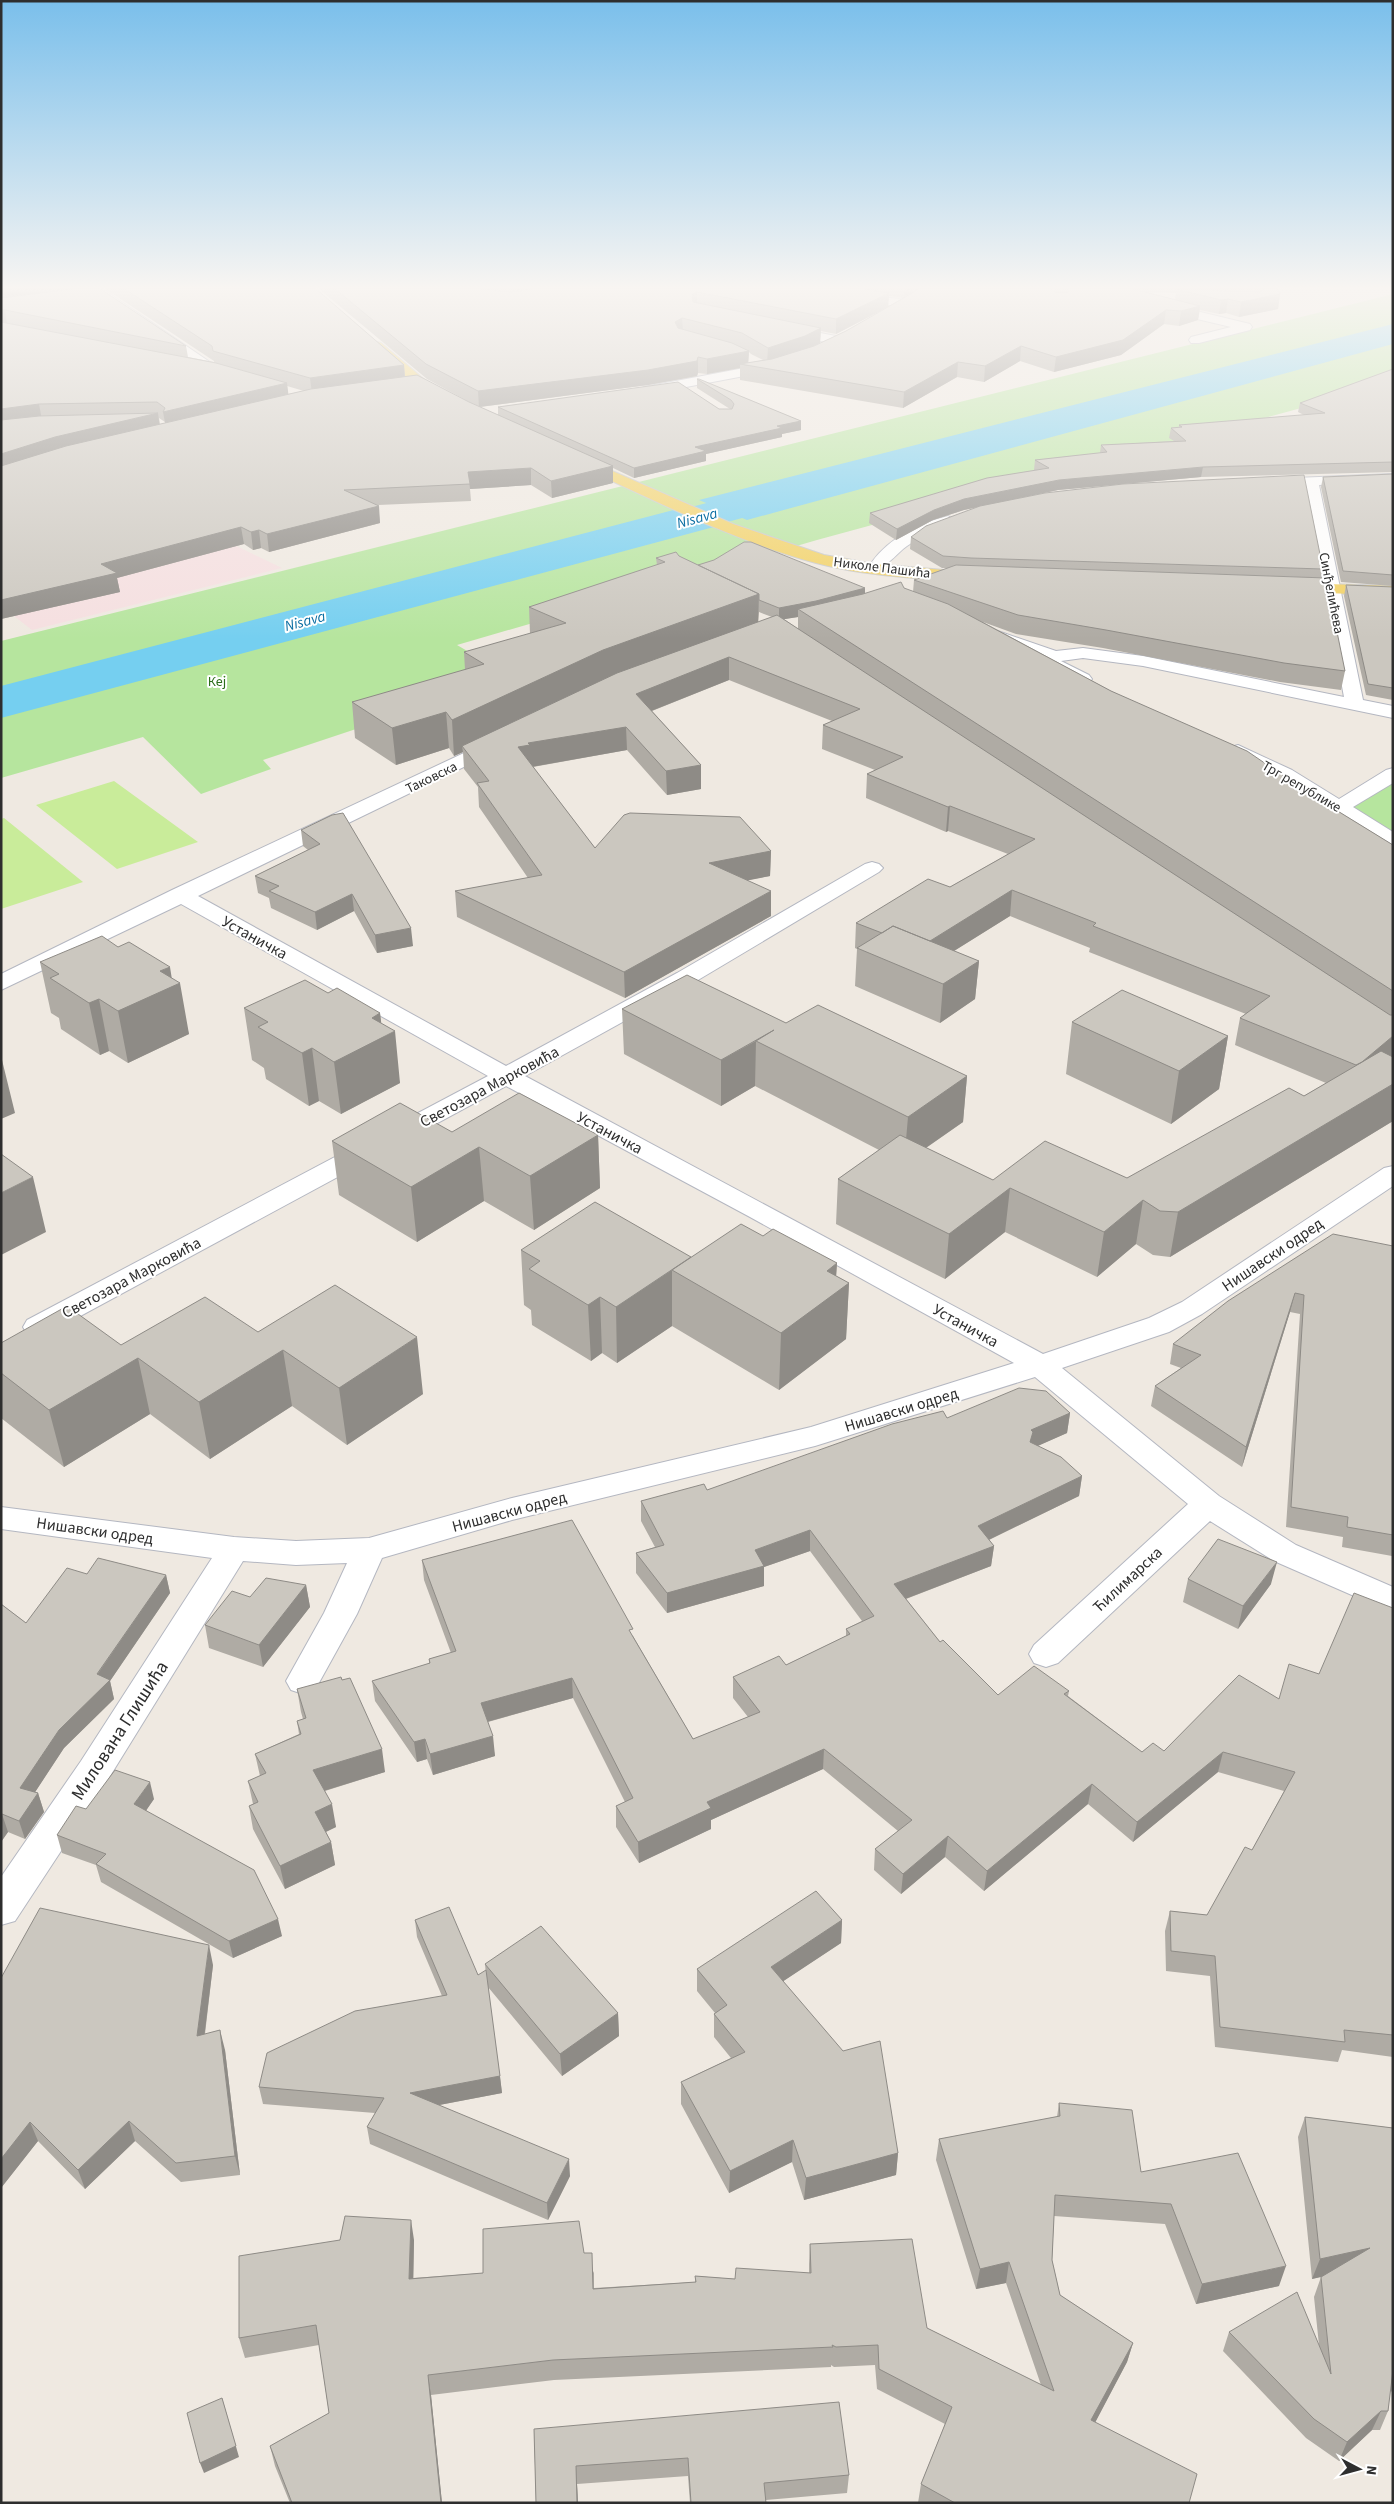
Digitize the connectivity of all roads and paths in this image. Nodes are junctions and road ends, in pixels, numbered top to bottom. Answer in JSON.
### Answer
{"nodes":[{"id":1,"x":561,"y":452,"type":"edge"},
{"id":2,"x":1393,"y":478,"type":"edge"},
{"id":3,"x":1311,"y":481,"type":"junction"},
{"id":4,"x":1252,"y":484,"type":"edge"},
{"id":5,"x":966,"y":516,"type":"edge"},
{"id":6,"x":880,"y":562,"type":"dead end"},
{"id":7,"x":921,"y":574,"type":"junction"},
{"id":8,"x":980,"y":577,"type":"edge"},
{"id":9,"x":1278,"y":588,"type":"edge"},
{"id":10,"x":1332,"y":589,"type":"junction"},
{"id":11,"x":910,"y":590,"type":"edge"},
{"id":12,"x":1393,"y":591,"type":"edge"},
{"id":13,"x":973,"y":627,"type":"edge"},
{"id":14,"x":1055,"y":656,"type":"junction"},
{"id":15,"x":1099,"y":686,"type":"edge"},
{"id":16,"x":1355,"y":704,"type":"junction"},
{"id":17,"x":1393,"y":712,"type":"edge"},
{"id":18,"x":512,"y":736,"type":"edge"},
{"id":19,"x":1220,"y":742,"type":"edge"},
{"id":20,"x":1393,"y":774,"type":"edge"},
{"id":21,"x":1339,"y":807,"type":"junction"},
{"id":22,"x":1393,"y":841,"type":"edge"},
{"id":23,"x":872,"y":868,"type":"dead end"},
{"id":24,"x":180,"y":895,"type":"junction"},
{"id":25,"x":1,"y":983,"type":"edge"},
{"id":26,"x":506,"y":1076,"type":"junction"},
{"id":27,"x":1393,"y":1174,"type":"edge"},
{"id":28,"x":20,"y":1336,"type":"edge"},
{"id":29,"x":1041,"y":1366,"type":"junction"},
{"id":30,"x":1208,"y":1504,"type":"junction"},
{"id":31,"x":1,"y":1518,"type":"edge"},
{"id":32,"x":234,"y":1549,"type":"junction"},
{"id":33,"x":369,"y":1550,"type":"junction"},
{"id":34,"x":1393,"y":1601,"type":"edge"},
{"id":35,"x":1046,"y":1654,"type":"dead end"},
{"id":36,"x":303,"y":1681,"type":"dead end"},
{"id":37,"x":1,"y":1909,"type":"edge"}],
"edges":[{"from":1,"to":7,"type":"main road","name":"Николе Пашића"},
{"from":2,"to":3,"type":"street"},
{"from":3,"to":4,"type":"street"},
{"from":3,"to":10,"type":"street","name":"Синђелићева"},
{"from":5,"to":6,"type":"street"},
{"from":7,"to":8,"type":"main road","name":"Николе Пашића"},
{"from":7,"to":11,"type":"street"},
{"from":9,"to":10,"type":"main road"},
{"from":10,"to":12,"type":"main road"},
{"from":10,"to":16,"type":"street","name":"Синђелићева"},
{"from":13,"to":14,"type":"street"},
{"from":14,"to":15,"type":"street"},
{"from":14,"to":16,"type":"street"},
{"from":16,"to":17,"type":"street"},
{"from":18,"to":24,"type":"street","name":"Таковска"},
{"from":19,"to":21,"type":"street","name":"Трг републике"},
{"from":20,"to":21,"type":"street"},
{"from":21,"to":22,"type":"street","name":"Трг републике"},
{"from":23,"to":26,"type":"street","name":"Светозара Марковића"},
{"from":24,"to":25,"type":"street","name":"Таковска"},
{"from":24,"to":26,"type":"street","name":"Устаничка"},
{"from":26,"to":28,"type":"street","name":"Светозара Марковића"},
{"from":26,"to":29,"type":"street","name":"Устаничка"},
{"from":27,"to":29,"type":"street","name":"Нишавски одред"},
{"from":29,"to":30,"type":"street"},
{"from":29,"to":33,"type":"street","name":"Нишавски одред"},
{"from":30,"to":34,"type":"street"},
{"from":30,"to":35,"type":"street","name":"Ћилимарска"},
{"from":31,"to":32,"type":"street","name":"Нишавски одред"},
{"from":32,"to":33,"type":"street","name":"Нишавски одред"},
{"from":32,"to":37,"type":"street","name":"Милована Глишића"},
{"from":33,"to":36,"type":"street"}]}
